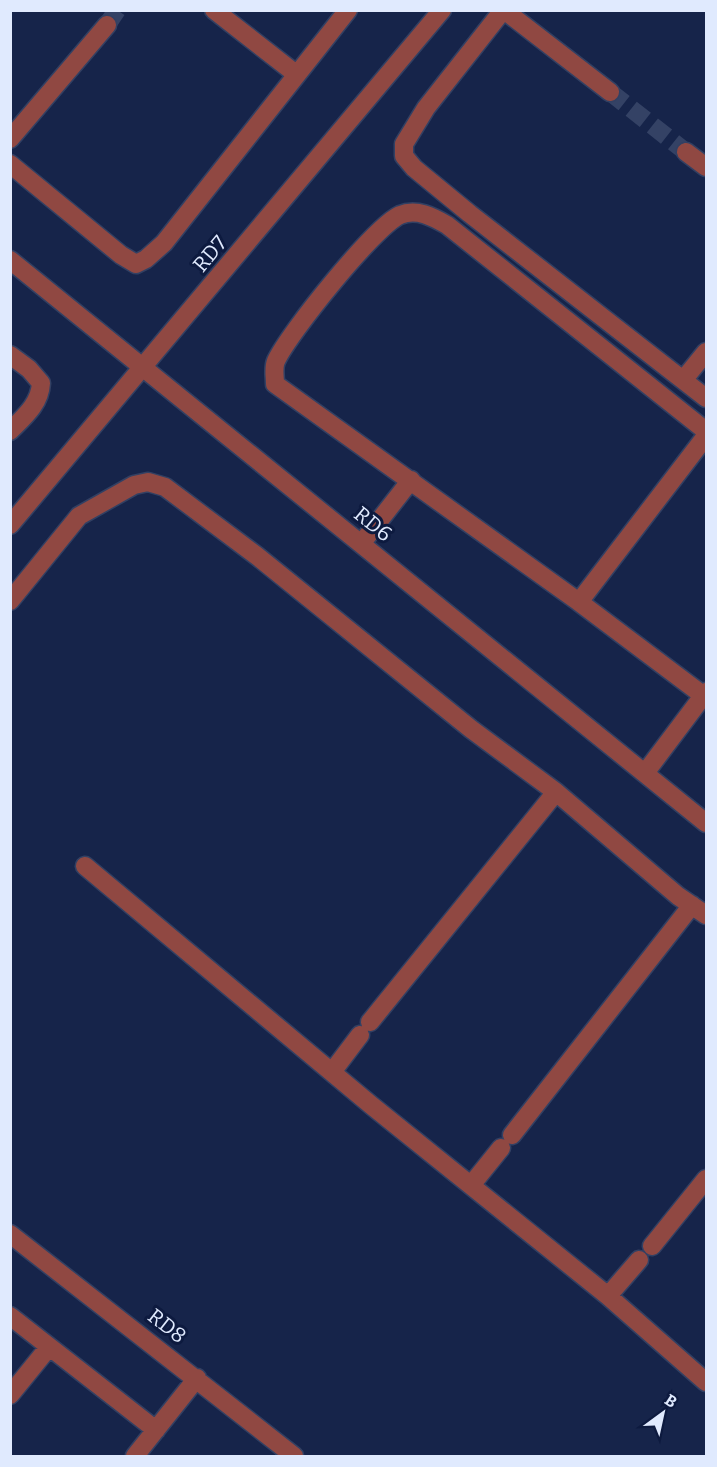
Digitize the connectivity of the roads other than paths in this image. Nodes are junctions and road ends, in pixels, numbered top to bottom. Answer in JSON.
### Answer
{"nodes":[{"id":1,"x":214,"y":10,"type":"edge"},
{"id":2,"x":348,"y":10,"type":"edge"},
{"id":3,"x":442,"y":10,"type":"edge"},
{"id":4,"x":503,"y":10,"type":"edge"},
{"id":5,"x":107,"y":24,"type":"tunnel mouth"},
{"id":6,"x":296,"y":74,"type":"junction"},
{"id":7,"x":610,"y":92,"type":"tunnel mouth"},
{"id":8,"x":10,"y":140,"type":"edge"},
{"id":9,"x":686,"y":152,"type":"tunnel mouth"},
{"id":10,"x":10,"y":164,"type":"edge"},
{"id":11,"x":706,"y":167,"type":"edge"},
{"id":12,"x":10,"y":260,"type":"edge"},
{"id":13,"x":706,"y":352,"type":"edge"},
{"id":14,"x":10,"y":355,"type":"edge"},
{"id":15,"x":144,"y":368,"type":"junction"},
{"id":16,"x":684,"y":380,"type":"junction"},
{"id":17,"x":706,"y":398,"type":"edge"},
{"id":18,"x":10,"y":431,"type":"edge"},
{"id":19,"x":706,"y":431,"type":"edge"},
{"id":20,"x":706,"y":436,"type":"edge"},
{"id":21,"x":411,"y":480,"type":"junction"},
{"id":22,"x":10,"y":525,"type":"edge"},
{"id":23,"x":362,"y":544,"type":"junction"},
{"id":24,"x":10,"y":601,"type":"edge"},
{"id":25,"x":579,"y":602,"type":"junction"},
{"id":26,"x":705,"y":694,"type":"edge"},
{"id":27,"x":645,"y":773,"type":"junction"},
{"id":28,"x":556,"y":792,"type":"junction"},
{"id":29,"x":706,"y":823,"type":"edge"},
{"id":30,"x":85,"y":866,"type":"dead end"},
{"id":31,"x":699,"y":910,"type":"edge"},
{"id":32,"x":332,"y":1072,"type":"junction"},
{"id":33,"x":706,"y":1179,"type":"edge"},
{"id":34,"x":472,"y":1184,"type":"junction"},
{"id":35,"x":10,"y":1234,"type":"edge"},
{"id":36,"x":608,"y":1296,"type":"junction"},
{"id":37,"x":10,"y":1316,"type":"edge"},
{"id":38,"x":49,"y":1347,"type":"junction"},
{"id":39,"x":197,"y":1378,"type":"junction"},
{"id":40,"x":706,"y":1382,"type":"edge"},
{"id":41,"x":10,"y":1395,"type":"edge"},
{"id":42,"x":156,"y":1430,"type":"junction"},
{"id":43,"x":135,"y":1456,"type":"edge"},
{"id":44,"x":294,"y":1456,"type":"edge"}],
"edges":[{"from":1,"to":6,"type":"lane"},
{"from":2,"to":6,"type":"lane"},
{"from":3,"to":15,"type":"lane","name":"RD7"},
{"from":4,"to":7,"type":"lane"},
{"from":4,"to":16,"type":"lane"},
{"from":5,"to":8,"type":"lane"},
{"from":6,"to":10,"type":"lane"},
{"from":9,"to":11,"type":"lane"},
{"from":12,"to":15,"type":"lane","name":"RD6"},
{"from":13,"to":16,"type":"lane"},
{"from":14,"to":18,"type":"lane"},
{"from":15,"to":22,"type":"lane","name":"RD7"},
{"from":15,"to":23,"type":"lane","name":"RD6"},
{"from":16,"to":17,"type":"lane"},
{"from":19,"to":21,"type":"lane"},
{"from":20,"to":25,"type":"lane"},
{"from":21,"to":23,"type":"lane"},
{"from":21,"to":25,"type":"lane"},
{"from":23,"to":27,"type":"lane","name":"RD6"},
{"from":24,"to":28,"type":"lane"},
{"from":25,"to":26,"type":"lane"},
{"from":26,"to":27,"type":"lane"},
{"from":27,"to":29,"type":"lane","name":"RD6"},
{"from":28,"to":31,"type":"lane"},
{"from":28,"to":32,"type":"lane"},
{"from":30,"to":32,"type":"lane"},
{"from":31,"to":34,"type":"lane"},
{"from":32,"to":34,"type":"lane"},
{"from":33,"to":36,"type":"lane"},
{"from":34,"to":36,"type":"lane"},
{"from":35,"to":39,"type":"lane","name":"RD8"},
{"from":36,"to":40,"type":"lane"},
{"from":37,"to":38,"type":"lane"},
{"from":38,"to":41,"type":"lane"},
{"from":38,"to":42,"type":"lane"},
{"from":39,"to":42,"type":"lane"},
{"from":39,"to":44,"type":"lane","name":"RD8"},
{"from":42,"to":43,"type":"lane"}]}
